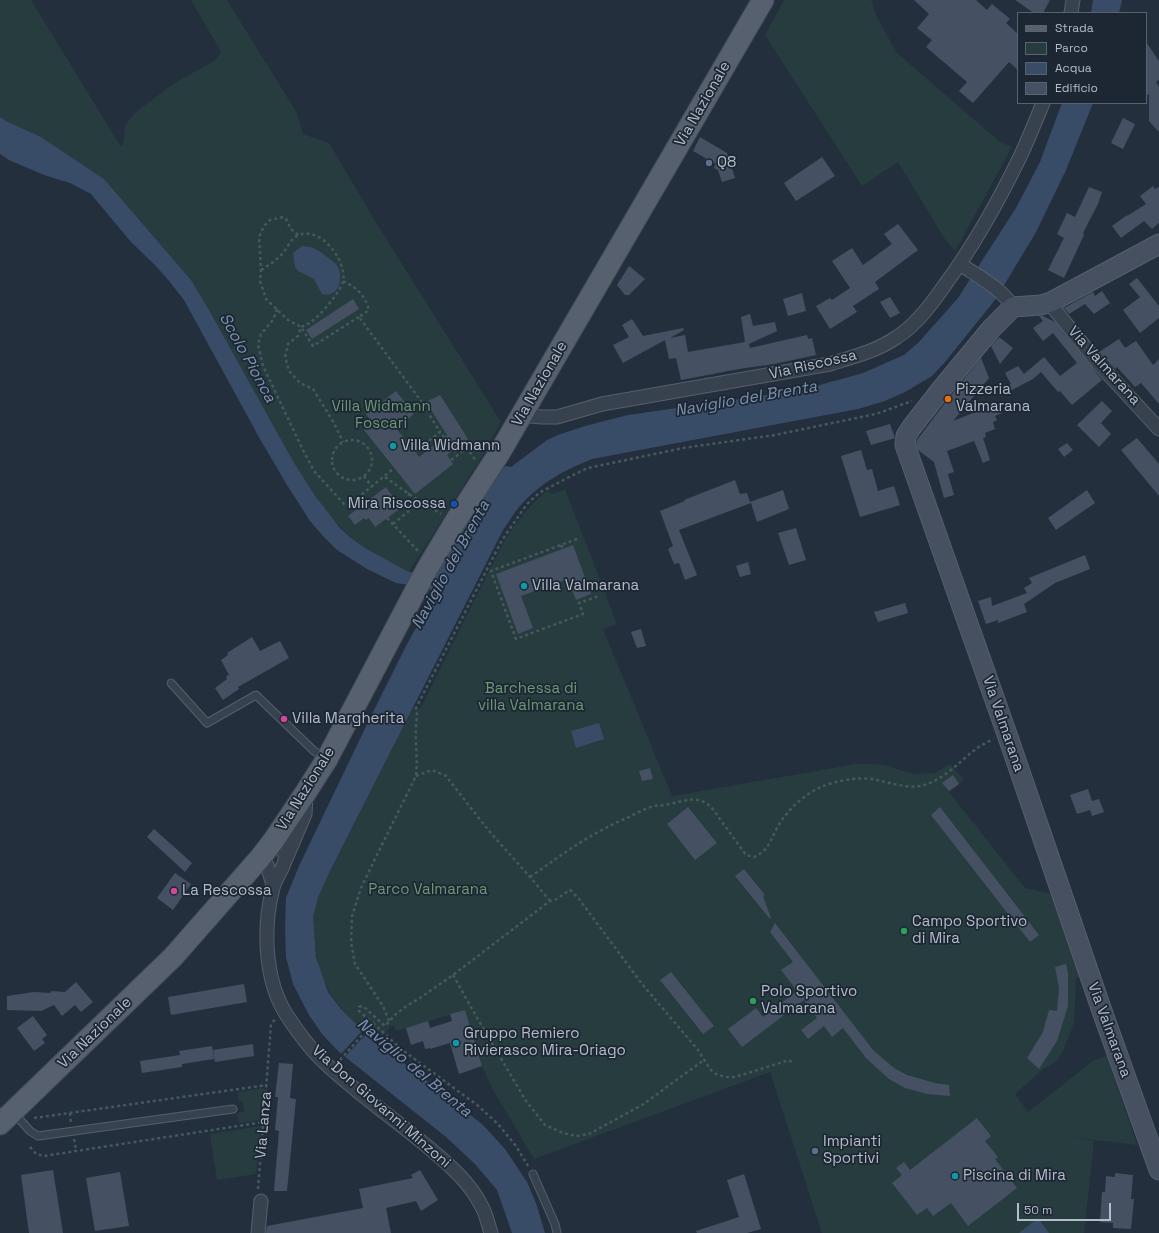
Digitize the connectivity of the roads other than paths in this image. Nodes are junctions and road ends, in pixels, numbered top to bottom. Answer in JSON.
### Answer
{"nodes":[{"id":1,"x":763,"y":0,"type":"edge"},
{"id":2,"x":1073,"y":0,"type":"edge"},
{"id":3,"x":1071,"y":12,"type":"edge"},
{"id":4,"x":1043,"y":104,"type":"edge"},
{"id":5,"x":1159,"y":244,"type":"edge"},
{"id":6,"x":963,"y":266,"type":"junction"},
{"id":7,"x":1051,"y":302,"type":"junction"},
{"id":8,"x":1013,"y":307,"type":"junction"},
{"id":9,"x":524,"y":413,"type":"junction"},
{"id":10,"x":1159,"y":429,"type":"edge"},
{"id":11,"x":171,"y":683,"type":"dead end"},
{"id":12,"x":327,"y":759,"type":"junction"},
{"id":13,"x":306,"y":792,"type":"junction"},
{"id":14,"x":274,"y":840,"type":"junction"},
{"id":15,"x":260,"y":858,"type":"junction"},
{"id":16,"x":284,"y":861,"type":"junction"},
{"id":17,"x":273,"y":885,"type":"junction"},
{"id":18,"x":233,"y":1109,"type":"dead end"},
{"id":19,"x":6,"y":1118,"type":"edge"},
{"id":20,"x":1159,"y":1170,"type":"edge"},
{"id":21,"x":533,"y":1174,"type":"road end"},
{"id":22,"x":260,"y":1201,"type":"road end"},
{"id":23,"x":258,"y":1233,"type":"edge"},
{"id":24,"x":491,"y":1233,"type":"edge"},
{"id":25,"x":557,"y":1233,"type":"edge"}],
"edges":[{"from":1,"to":9,"type":"main road","name":"Via Nazionale"},
{"from":2,"to":3,"type":"street"},
{"from":4,"to":6,"type":"street","name":"Via Riscossa"},
{"from":5,"to":7,"type":"street"},
{"from":6,"to":8,"type":"street"},
{"from":6,"to":9,"type":"street","name":"Via Riscossa"},
{"from":7,"to":8,"type":"street"},
{"from":7,"to":10,"type":"street","name":"Via Valmarana"},
{"from":8,"to":20,"type":"street","name":"Via Valmarana"},
{"from":9,"to":12,"type":"main road","name":"Via Nazionale"},
{"from":11,"to":12,"type":"lane"},
{"from":12,"to":13,"type":"main road","name":"Via Nazionale"},
{"from":13,"to":14,"type":"main road","name":"Via Nazionale"},
{"from":13,"to":16,"type":"street","name":"Via Don Giovanni Minzoni"},
{"from":14,"to":15,"type":"main road","name":"Via Nazionale"},
{"from":14,"to":16,"type":"street"},
{"from":15,"to":17,"type":"street","name":"Via Don Giovanni Minzoni"},
{"from":15,"to":19,"type":"main road","name":"Via Nazionale"},
{"from":16,"to":17,"type":"street","name":"Via Don Giovanni Minzoni"},
{"from":17,"to":24,"type":"street","name":"Via Don Giovanni Minzoni"},
{"from":18,"to":19,"type":"lane"},
{"from":21,"to":25,"type":"lane"},
{"from":22,"to":23,"type":"street"}]}
